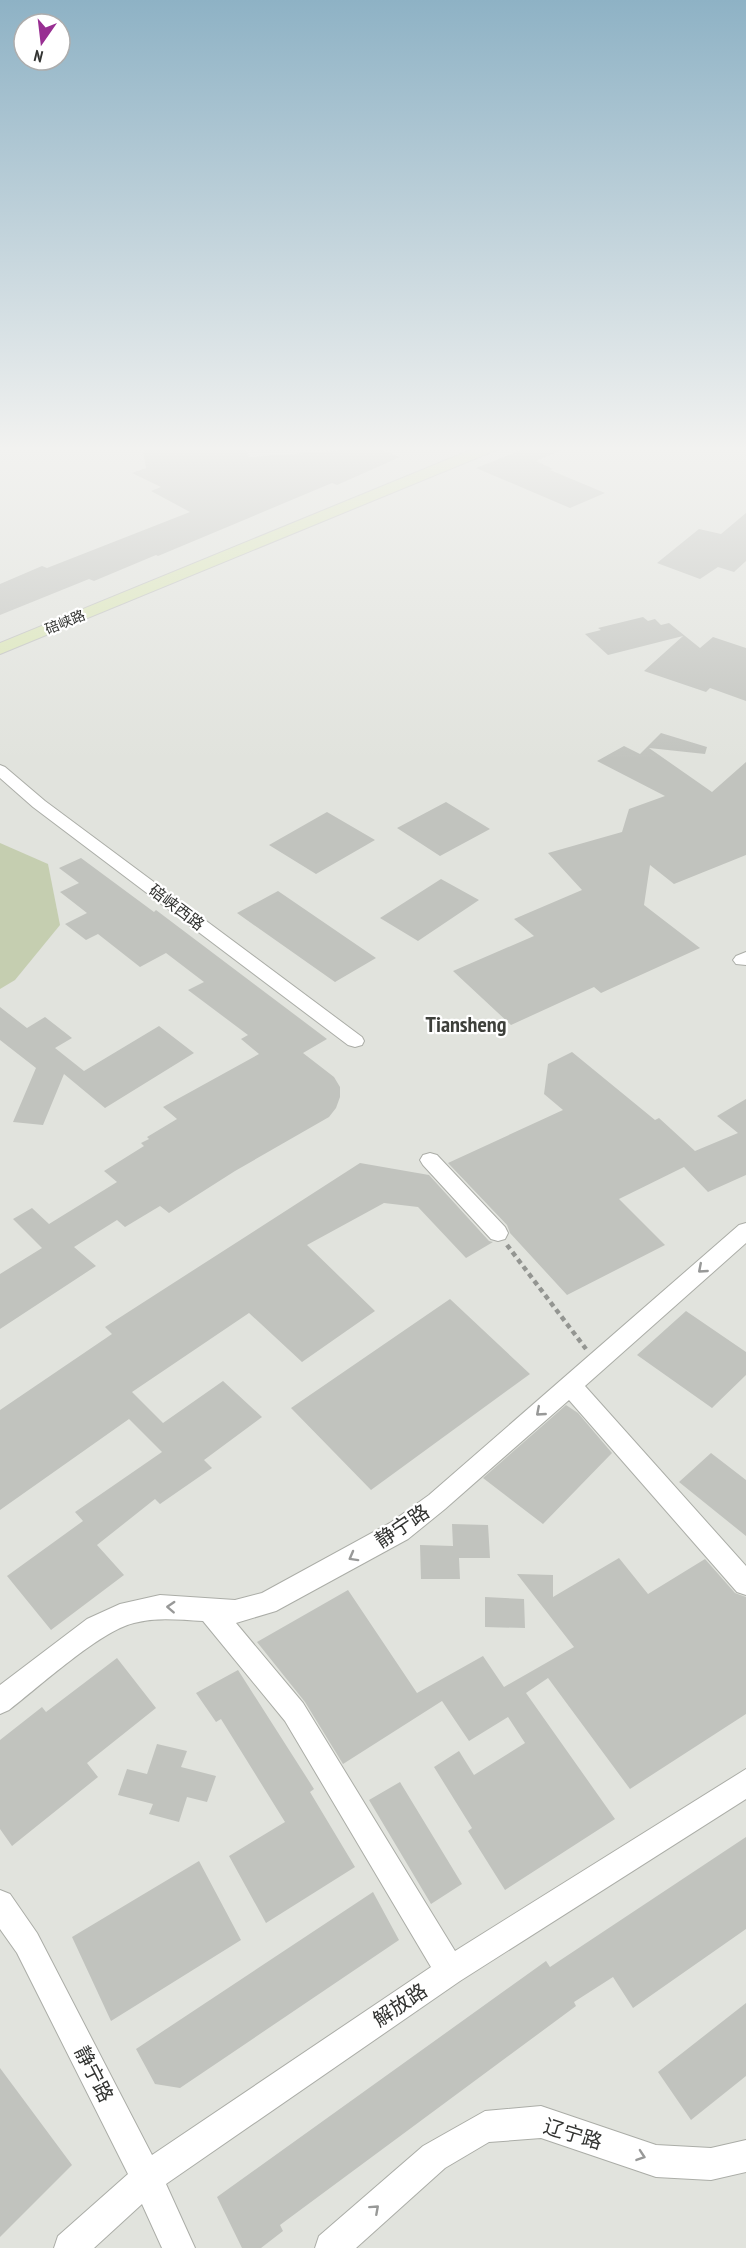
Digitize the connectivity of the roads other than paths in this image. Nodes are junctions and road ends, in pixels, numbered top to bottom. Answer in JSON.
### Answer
{"nodes":[{"id":1,"x":214,"y":550,"type":"edge"},
{"id":2,"x":241,"y":550,"type":"edge"},
{"id":3,"x":0,"y":637,"type":"edge"},
{"id":4,"x":0,"y":649,"type":"edge"},
{"id":5,"x":0,"y":770,"type":"edge"},
{"id":6,"x":355,"y":1041,"type":"dead end"},
{"id":7,"x":430,"y":1160,"type":"dead end"},
{"id":8,"x":746,"y":1231,"type":"edge"},
{"id":9,"x":498,"y":1233,"type":"road end"},
{"id":10,"x":570,"y":1385,"type":"junction"},
{"id":11,"x":746,"y":1584,"type":"edge"},
{"id":12,"x":208,"y":1609,"type":"junction"},
{"id":13,"x":0,"y":1701,"type":"edge"},
{"id":14,"x":746,"y":1783,"type":"edge"},
{"id":15,"x":0,"y":1904,"type":"edge"},
{"id":16,"x":450,"y":1971,"type":"junction"},
{"id":17,"x":746,"y":2156,"type":"edge"},
{"id":18,"x":147,"y":2178,"type":"junction"},
{"id":19,"x":70,"y":2248,"type":"edge"},
{"id":20,"x":179,"y":2248,"type":"edge"},
{"id":21,"x":331,"y":2248,"type":"edge"}],
"edges":[{"from":1,"to":3,"type":"main road","name":"碚峡路"},
{"from":2,"to":4,"type":"main road","name":"碚峡路"},
{"from":5,"to":6,"type":"street","name":"碚峡西路"},
{"from":7,"to":9,"type":"street"},
{"from":8,"to":10,"type":"street","name":"静宁路","one_way":true},
{"from":10,"to":11,"type":"street"},
{"from":10,"to":12,"type":"street","name":"静宁路","one_way":true},
{"from":12,"to":13,"type":"street","name":"静宁路","one_way":true},
{"from":12,"to":16,"type":"street"},
{"from":14,"to":16,"type":"street","name":"解放路"},
{"from":15,"to":18,"type":"street","name":"静宁路"},
{"from":16,"to":18,"type":"street","name":"解放路"},
{"from":21,"to":17,"type":"street","name":"辽宁路","one_way":true},
{"from":18,"to":19,"type":"street","name":"解放路"},
{"from":18,"to":20,"type":"street","name":"静宁路"}]}
